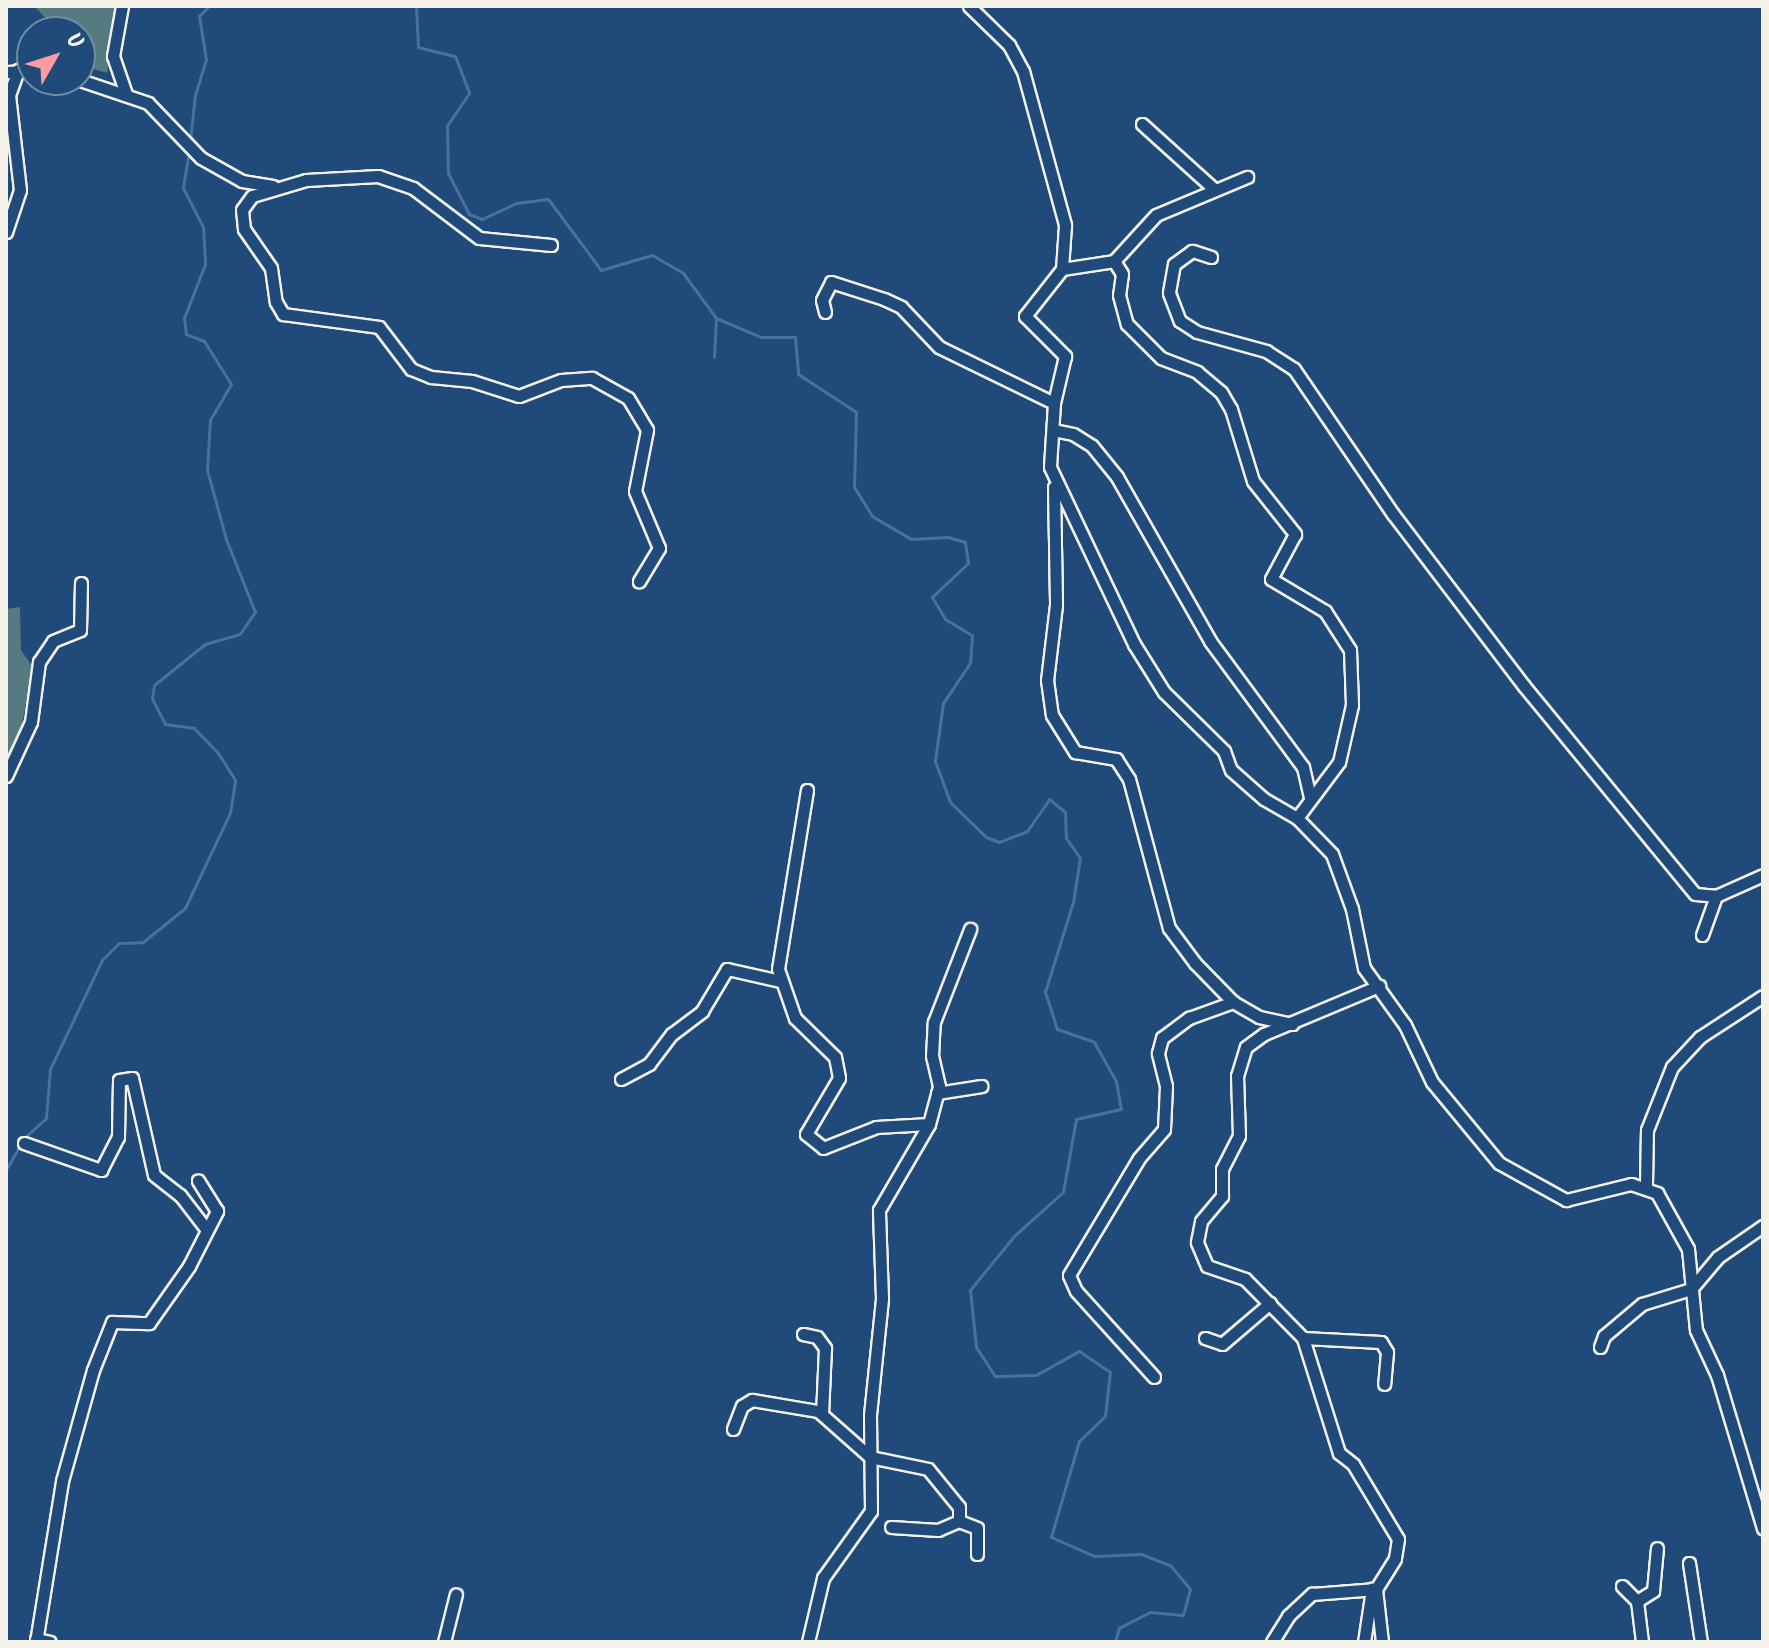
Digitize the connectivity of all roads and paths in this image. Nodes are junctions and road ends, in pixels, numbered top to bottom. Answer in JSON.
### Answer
{"nodes":[{"id":1,"x":122,"y":6,"type":"edge"},
{"id":2,"x":969,"y":6,"type":"edge"},
{"id":3,"x":12,"y":71,"type":"edge"},
{"id":4,"x":96,"y":85,"type":"edge"},
{"id":5,"x":126,"y":94,"type":"junction"},
{"id":6,"x":1142,"y":124,"type":"dead end"},
{"id":7,"x":1247,"y":177,"type":"dead end"},
{"id":8,"x":278,"y":187,"type":"junction"},
{"id":9,"x":1214,"y":189,"type":"junction"},
{"id":10,"x":6,"y":232,"type":"edge"},
{"id":11,"x":551,"y":245,"type":"dead end"},
{"id":12,"x":1211,"y":257,"type":"dead end"},
{"id":13,"x":1114,"y":261,"type":"junction"},
{"id":14,"x":1062,"y":269,"type":"junction"},
{"id":15,"x":825,"y":312,"type":"dead end"},
{"id":16,"x":1054,"y":403,"type":"junction"},
{"id":17,"x":1053,"y":430,"type":"junction"},
{"id":18,"x":1054,"y":482,"type":"junction"},
{"id":19,"x":639,"y":581,"type":"dead end"},
{"id":20,"x":81,"y":583,"type":"dead end"},
{"id":21,"x":6,"y":776,"type":"edge"},
{"id":22,"x":807,"y":790,"type":"dead end"},
{"id":23,"x":1310,"y":798,"type":"junction"},
{"id":24,"x":1297,"y":818,"type":"junction"},
{"id":25,"x":1763,"y":875,"type":"edge"},
{"id":26,"x":1716,"y":896,"type":"junction"},
{"id":27,"x":970,"y":929,"type":"dead end"},
{"id":28,"x":1702,"y":935,"type":"dead end"},
{"id":29,"x":780,"y":981,"type":"junction"},
{"id":30,"x":1379,"y":986,"type":"junction"},
{"id":31,"x":1763,"y":996,"type":"edge"},
{"id":32,"x":1233,"y":1002,"type":"junction"},
{"id":33,"x":1293,"y":1024,"type":"junction"},
{"id":34,"x":621,"y":1079,"type":"dead end"},
{"id":35,"x":981,"y":1086,"type":"dead end"},
{"id":36,"x":937,"y":1093,"type":"junction"},
{"id":37,"x":929,"y":1124,"type":"junction"},
{"id":38,"x":24,"y":1143,"type":"dead end"},
{"id":39,"x":198,"y":1180,"type":"dead end"},
{"id":40,"x":1646,"y":1185,"type":"junction"},
{"id":41,"x":1763,"y":1226,"type":"edge"},
{"id":42,"x":207,"y":1230,"type":"junction"},
{"id":43,"x":1691,"y":1289,"type":"junction"},
{"id":44,"x":1270,"y":1303,"type":"junction"},
{"id":45,"x":803,"y":1334,"type":"dead end"},
{"id":46,"x":1205,"y":1338,"type":"dead end"},
{"id":47,"x":1303,"y":1338,"type":"junction"},
{"id":48,"x":1600,"y":1347,"type":"dead end"},
{"id":49,"x":1154,"y":1377,"type":"dead end"},
{"id":50,"x":1384,"y":1384,"type":"dead end"},
{"id":51,"x":822,"y":1413,"type":"junction"},
{"id":52,"x":733,"y":1429,"type":"dead end"},
{"id":53,"x":870,"y":1457,"type":"junction"},
{"id":54,"x":959,"y":1521,"type":"junction"},
{"id":55,"x":891,"y":1527,"type":"dead end"},
{"id":56,"x":1763,"y":1528,"type":"edge"},
{"id":57,"x":1657,"y":1548,"type":"dead end"},
{"id":58,"x":977,"y":1554,"type":"dead end"},
{"id":59,"x":1689,"y":1563,"type":"dead end"},
{"id":60,"x":1622,"y":1586,"type":"dead end"},
{"id":61,"x":1374,"y":1589,"type":"junction"},
{"id":62,"x":456,"y":1594,"type":"dead end"},
{"id":63,"x":1637,"y":1601,"type":"junction"},
{"id":64,"x":36,"y":1640,"type":"edge"},
{"id":65,"x":50,"y":1642,"type":"edge"},
{"id":66,"x":444,"y":1642,"type":"edge"},
{"id":67,"x":808,"y":1642,"type":"edge"},
{"id":68,"x":1272,"y":1642,"type":"edge"},
{"id":69,"x":1364,"y":1642,"type":"edge"},
{"id":70,"x":1382,"y":1642,"type":"edge"},
{"id":71,"x":1642,"y":1642,"type":"edge"},
{"id":72,"x":1701,"y":1642,"type":"edge"}],
"edges":[{"from":1,"to":5,"type":"street"},
{"from":2,"to":14,"type":"street"},
{"from":3,"to":10,"type":"street"},
{"from":4,"to":5,"type":"street"},
{"from":5,"to":8,"type":"street"},
{"from":6,"to":9,"type":"street"},
{"from":7,"to":9,"type":"street"},
{"from":8,"to":11,"type":"street"},
{"from":8,"to":19,"type":"street"},
{"from":9,"to":13,"type":"street"},
{"from":12,"to":26,"type":"street"},
{"from":13,"to":14,"type":"street"},
{"from":13,"to":23,"type":"street"},
{"from":14,"to":16,"type":"street"},
{"from":15,"to":16,"type":"street"},
{"from":16,"to":17,"type":"street"},
{"from":17,"to":18,"type":"street"},
{"from":17,"to":23,"type":"street"},
{"from":18,"to":24,"type":"street"},
{"from":18,"to":32,"type":"street"},
{"from":20,"to":21,"type":"street"},
{"from":22,"to":29,"type":"street"},
{"from":23,"to":24,"type":"street"},
{"from":24,"to":30,"type":"street"},
{"from":25,"to":26,"type":"street"},
{"from":26,"to":28,"type":"street"},
{"from":27,"to":36,"type":"street"},
{"from":29,"to":34,"type":"street"},
{"from":29,"to":37,"type":"street"},
{"from":30,"to":33,"type":"street"},
{"from":30,"to":40,"type":"street"},
{"from":31,"to":40,"type":"street"},
{"from":32,"to":33,"type":"street"},
{"from":32,"to":49,"type":"street"},
{"from":33,"to":44,"type":"street"},
{"from":35,"to":36,"type":"street"},
{"from":36,"to":37,"type":"street"},
{"from":37,"to":53,"type":"street"},
{"from":38,"to":42,"type":"street"},
{"from":39,"to":42,"type":"street"},
{"from":40,"to":43,"type":"street"},
{"from":41,"to":43,"type":"street"},
{"from":42,"to":64,"type":"street"},
{"from":43,"to":48,"type":"street"},
{"from":43,"to":56,"type":"street"},
{"from":44,"to":46,"type":"street"},
{"from":44,"to":47,"type":"street"},
{"from":45,"to":51,"type":"street"},
{"from":47,"to":50,"type":"street"},
{"from":47,"to":61,"type":"street"},
{"from":51,"to":52,"type":"street"},
{"from":51,"to":53,"type":"street"},
{"from":53,"to":54,"type":"street"},
{"from":53,"to":67,"type":"street"},
{"from":54,"to":55,"type":"street"},
{"from":54,"to":58,"type":"street"},
{"from":57,"to":63,"type":"street"},
{"from":59,"to":72,"type":"street"},
{"from":60,"to":63,"type":"street"},
{"from":61,"to":68,"type":"street"},
{"from":61,"to":69,"type":"street"},
{"from":61,"to":70,"type":"street"},
{"from":62,"to":66,"type":"street"},
{"from":63,"to":71,"type":"street"},
{"from":64,"to":65,"type":"street"}]}
